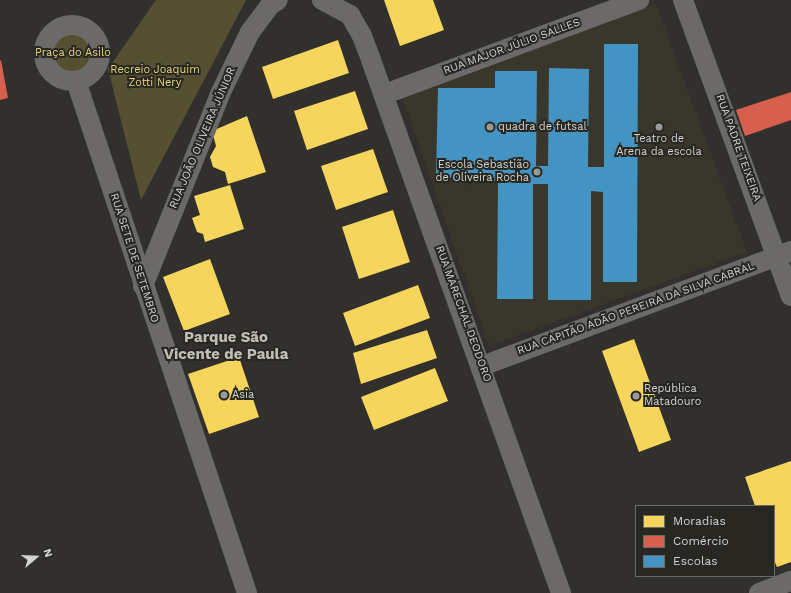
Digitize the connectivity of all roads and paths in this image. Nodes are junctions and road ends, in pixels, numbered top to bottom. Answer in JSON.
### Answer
{"nodes":[{"id":1,"x":278,"y":0,"type":"edge"},
{"id":2,"x":322,"y":0,"type":"edge"},
{"id":3,"x":639,"y":0,"type":"edge"},
{"id":4,"x":683,"y":0,"type":"edge"},
{"id":5,"x":76,"y":81,"type":"dead end"},
{"id":6,"x":385,"y":94,"type":"junction"},
{"id":7,"x":784,"y":254,"type":"edge"},
{"id":8,"x":143,"y":286,"type":"junction"},
{"id":9,"x":791,"y":296,"type":"edge"},
{"id":10,"x":482,"y":366,"type":"junction"},
{"id":11,"x":791,"y":581,"type":"edge"},
{"id":12,"x":247,"y":593,"type":"edge"},
{"id":13,"x":561,"y":593,"type":"edge"},
{"id":14,"x":759,"y":593,"type":"edge"}],
"edges":[{"from":1,"to":8,"type":"street","name":"RUA JOÃO OLIVEIRA JÚNIOR"},
{"from":2,"to":6,"type":"street","name":"RUA MARECHAL DEODORO"},
{"from":3,"to":6,"type":"street","name":"RUA MAJOR JÚLIO SALLES"},
{"from":4,"to":7,"type":"street","name":"RUA PADRE TEIXEIRA"},
{"from":5,"to":8,"type":"street","name":"RUA SETE DE SETEMBRO"},
{"from":6,"to":10,"type":"street","name":"RUA MARECHAL DEODORO"},
{"from":7,"to":9,"type":"street","name":"RUA PADRE TEIXEIRA"},
{"from":7,"to":10,"type":"street","name":"RUA CAPITÃO ADÃO PEREIRA DA SILVA CABRAL"},
{"from":8,"to":12,"type":"street","name":"RUA SETE DE SETEMBRO"},
{"from":10,"to":13,"type":"street","name":"RUA MARECHAL DEODORO"},
{"from":11,"to":14,"type":"street"}]}
